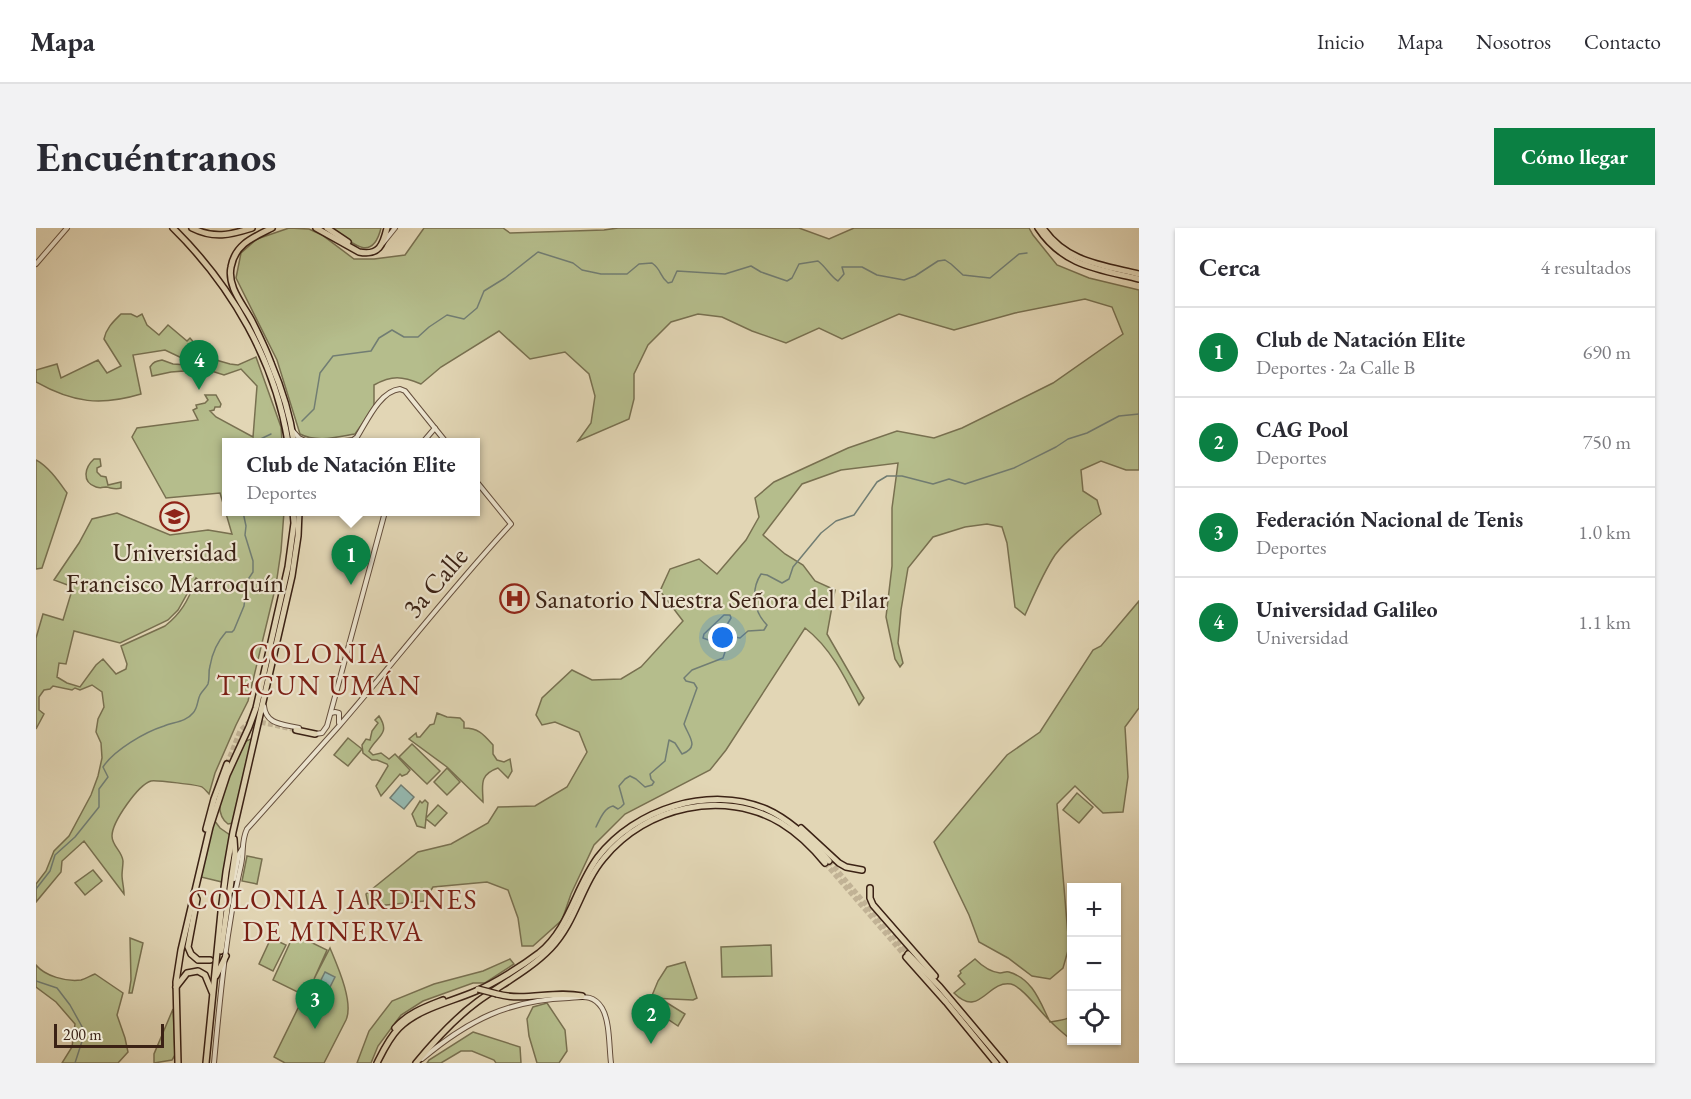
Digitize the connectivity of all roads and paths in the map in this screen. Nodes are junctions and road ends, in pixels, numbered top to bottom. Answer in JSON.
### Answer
{"nodes":[{"id":1,"x":67,"y":228,"type":"edge"},
{"id":2,"x":192,"y":228,"type":"edge"},
{"id":3,"x":252,"y":228,"type":"edge"},
{"id":4,"x":272,"y":228,"type":"edge"},
{"id":5,"x":316,"y":228,"type":"edge"},
{"id":6,"x":327,"y":228,"type":"edge"},
{"id":7,"x":387,"y":228,"type":"edge"},
{"id":8,"x":395,"y":228,"type":"edge"},
{"id":9,"x":1038,"y":228,"type":"edge"},
{"id":10,"x":1044,"y":228,"type":"edge"},
{"id":11,"x":173,"y":229,"type":"edge"},
{"id":12,"x":1048,"y":239,"type":"junction"},
{"id":13,"x":383,"y":244,"type":"junction"},
{"id":14,"x":359,"y":252,"type":"junction"},
{"id":15,"x":36,"y":264,"type":"edge"},
{"id":16,"x":1139,"y":274,"type":"edge"},
{"id":17,"x":1139,"y":279,"type":"edge"},
{"id":18,"x":435,"y":428,"type":"junction"},
{"id":19,"x":292,"y":429,"type":"junction"},
{"id":20,"x":287,"y":438,"type":"edge"},
{"id":21,"x":293,"y":438,"type":"edge"},
{"id":22,"x":299,"y":438,"type":"edge"},
{"id":23,"x":356,"y":438,"type":"edge"},
{"id":24,"x":426,"y":438,"type":"edge"},
{"id":25,"x":443,"y":438,"type":"edge"},
{"id":26,"x":480,"y":486,"type":"edge"},
{"id":27,"x":293,"y":516,"type":"edge"},
{"id":28,"x":299,"y":516,"type":"edge"},
{"id":29,"x":384,"y":516,"type":"edge"},
{"id":30,"x":263,"y":703,"type":"junction"},
{"id":31,"x":330,"y":714,"type":"junction"},
{"id":32,"x":339,"y":726,"type":"junction"},
{"id":33,"x":296,"y":730,"type":"tunnel mouth"},
{"id":34,"x":315,"y":734,"type":"junction"},
{"id":35,"x":226,"y":764,"type":"tunnel mouth"},
{"id":36,"x":779,"y":816,"type":"junction"},
{"id":37,"x":233,"y":832,"type":"junction"},
{"id":38,"x":242,"y":848,"type":"junction"},
{"id":39,"x":204,"y":851,"type":"junction"},
{"id":40,"x":862,"y":870,"type":"dead end"},
{"id":41,"x":870,"y":888,"type":"dead end"},
{"id":42,"x":230,"y":891,"type":"junction"},
{"id":43,"x":194,"y":893,"type":"junction"},
{"id":44,"x":224,"y":953,"type":"junction"},
{"id":45,"x":210,"y":960,"type":"dead end"},
{"id":46,"x":214,"y":981,"type":"junction"},
{"id":47,"x":176,"y":988,"type":"junction"},
{"id":48,"x":943,"y":990,"type":"junction"},
{"id":49,"x":213,"y":994,"type":"junction"},
{"id":50,"x":581,"y":996,"type":"junction"},
{"id":51,"x":178,"y":1063,"type":"edge"},
{"id":52,"x":206,"y":1063,"type":"edge"},
{"id":53,"x":214,"y":1063,"type":"edge"},
{"id":54,"x":377,"y":1063,"type":"edge"},
{"id":55,"x":416,"y":1063,"type":"edge"},
{"id":56,"x":611,"y":1063,"type":"edge"},
{"id":57,"x":996,"y":1063,"type":"edge"},
{"id":58,"x":1004,"y":1063,"type":"edge"}],
"edges":[{"from":1,"to":15,"type":"street"},
{"from":2,"to":3,"type":"main road"},
{"from":4,"to":19,"type":"main road"},
{"from":5,"to":14,"type":"main road"},
{"from":6,"to":14,"type":"main road"},
{"from":7,"to":13,"type":"main road"},
{"from":8,"to":13,"type":"street"},
{"from":9,"to":12,"type":"main road"},
{"from":10,"to":12,"type":"main road"},
{"from":11,"to":20,"type":"main road"},
{"from":12,"to":16,"type":"main road"},
{"from":12,"to":17,"type":"main road"},
{"from":13,"to":14,"type":"main road"},
{"from":18,"to":23,"type":"street"},
{"from":18,"to":24,"type":"street"},
{"from":18,"to":25,"type":"street"},
{"from":19,"to":21,"type":"main road"},
{"from":19,"to":22,"type":"street"},
{"from":26,"to":32,"type":"street","name":"3a Calle"},
{"from":27,"to":39,"type":"main road"},
{"from":28,"to":30,"type":"main road"},
{"from":29,"to":31,"type":"street"},
{"from":30,"to":34,"type":"street"},
{"from":30,"to":37,"type":"main road"},
{"from":31,"to":32,"type":"street"},
{"from":31,"to":34,"type":"street"},
{"from":32,"to":38,"type":"street","name":"3a Calle"},
{"from":33,"to":34,"type":"main road"},
{"from":35,"to":39,"type":"main road"},
{"from":36,"to":40,"type":"main road"},
{"from":36,"to":54,"type":"main road"},
{"from":36,"to":55,"type":"main road"},
{"from":37,"to":42,"type":"main road"},
{"from":37,"to":46,"type":"main road"},
{"from":38,"to":42,"type":"street"},
{"from":38,"to":44,"type":"street"},
{"from":39,"to":43,"type":"main road"},
{"from":41,"to":48,"type":"main road"},
{"from":42,"to":44,"type":"main road"},
{"from":43,"to":45,"type":"main road"},
{"from":43,"to":47,"type":"main road"},
{"from":44,"to":46,"type":"main road"},
{"from":44,"to":53,"type":"street"},
{"from":46,"to":49,"type":"main road"},
{"from":47,"to":49,"type":"main road"},
{"from":47,"to":51,"type":"main road"},
{"from":48,"to":57,"type":"main road"},
{"from":48,"to":58,"type":"main road"},
{"from":49,"to":52,"type":"main road"},
{"from":50,"to":54,"type":"main road","bridge":true},
{"from":50,"to":55,"type":"street"},
{"from":50,"to":56,"type":"street"}]}
